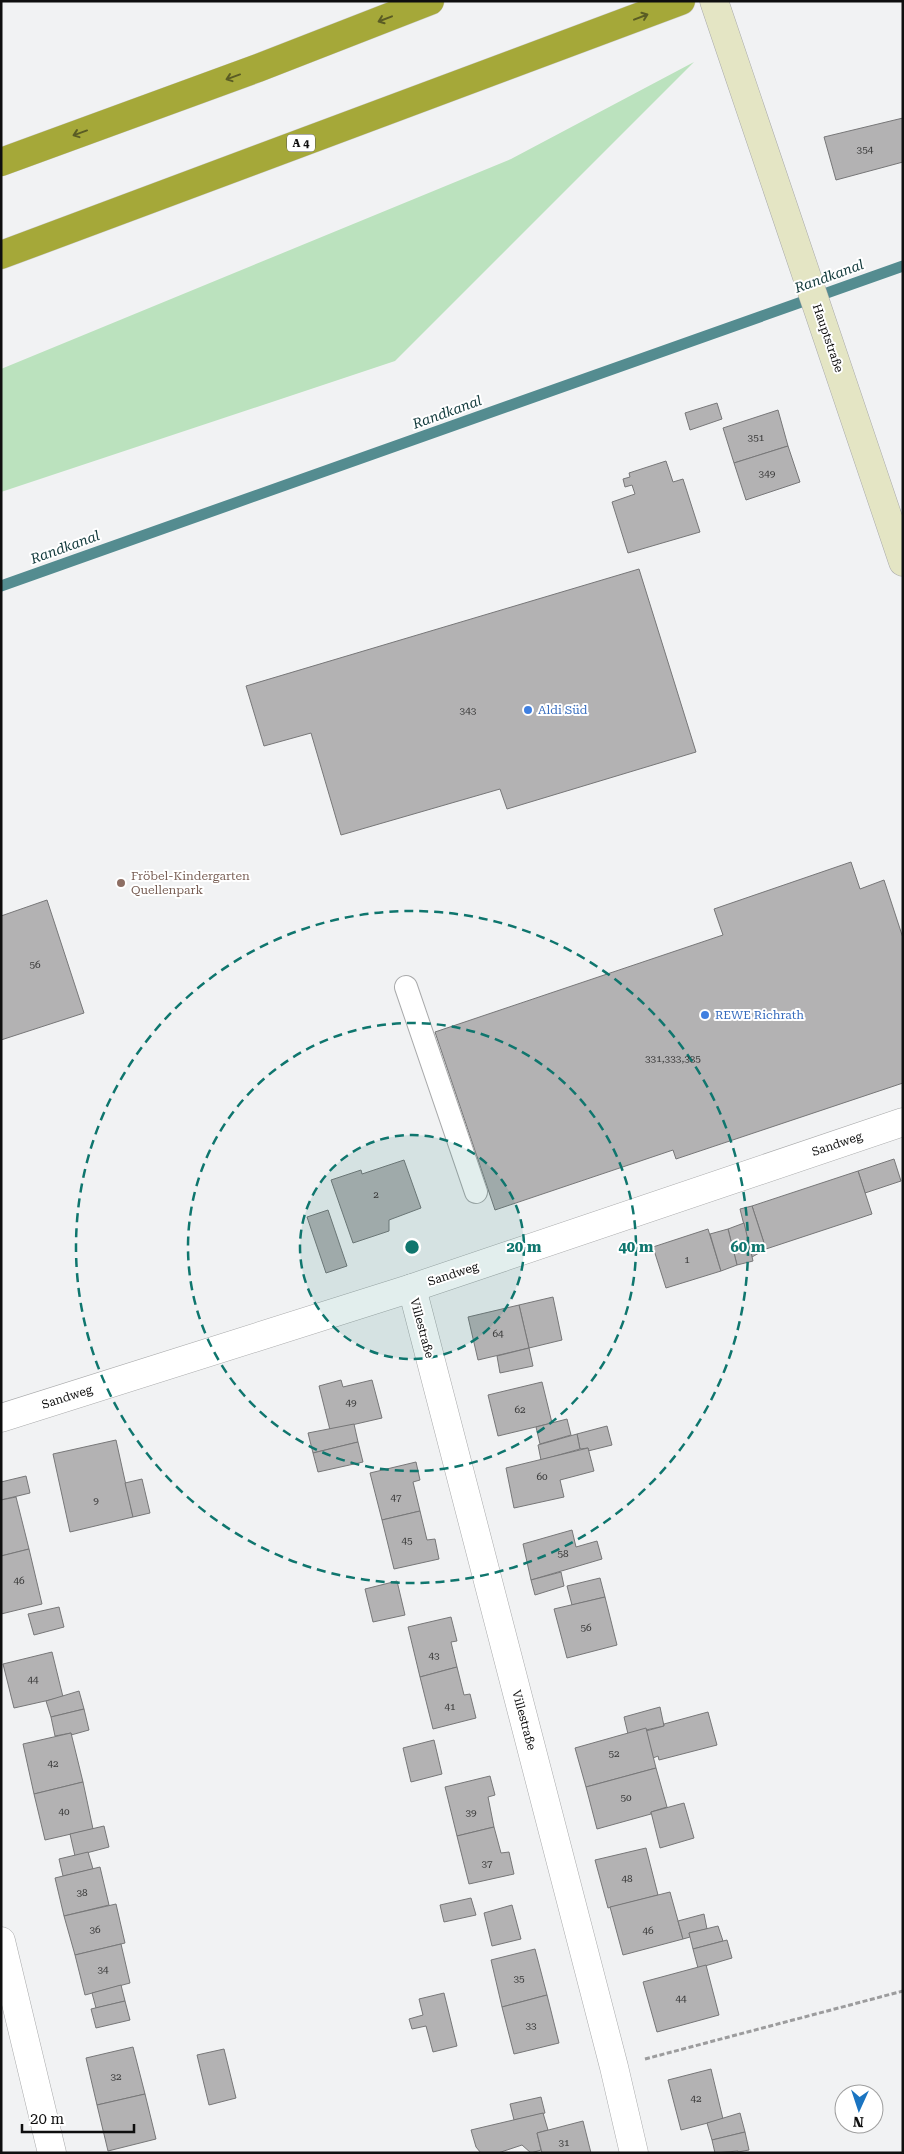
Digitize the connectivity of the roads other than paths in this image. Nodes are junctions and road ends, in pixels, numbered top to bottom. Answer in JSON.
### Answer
{"nodes":[{"id":1,"x":430,"y":1,"type":"edge"},
{"id":2,"x":681,"y":1,"type":"edge"},
{"id":3,"x":714,"y":1,"type":"edge"},
{"id":4,"x":1,"y":162,"type":"edge"},
{"id":5,"x":1,"y":255,"type":"edge"},
{"id":6,"x":903,"y":562,"type":"edge"},
{"id":7,"x":406,"y":987,"type":"dead end"},
{"id":8,"x":903,"y":1122,"type":"edge"},
{"id":9,"x":476,"y":1192,"type":"dead end"},
{"id":10,"x":412,"y":1288,"type":"junction"},
{"id":11,"x":1,"y":1418,"type":"edge"},
{"id":12,"x":1,"y":1941,"type":"edge"},
{"id":13,"x":52,"y":2153,"type":"edge"},
{"id":14,"x":634,"y":2153,"type":"edge"}],
"edges":[{"from":1,"to":4,"type":"highway","one_way":true},
{"from":5,"to":2,"type":"highway","number":"A 4","one_way":true},
{"from":3,"to":6,"type":"main road","name":"Hauptstraße"},
{"from":7,"to":9,"type":"lane"},
{"from":8,"to":10,"type":"street","name":"Sandweg"},
{"from":10,"to":11,"type":"street","name":"Sandweg"},
{"from":10,"to":14,"type":"street","name":"Villestraße"},
{"from":12,"to":13,"type":"street"}]}
